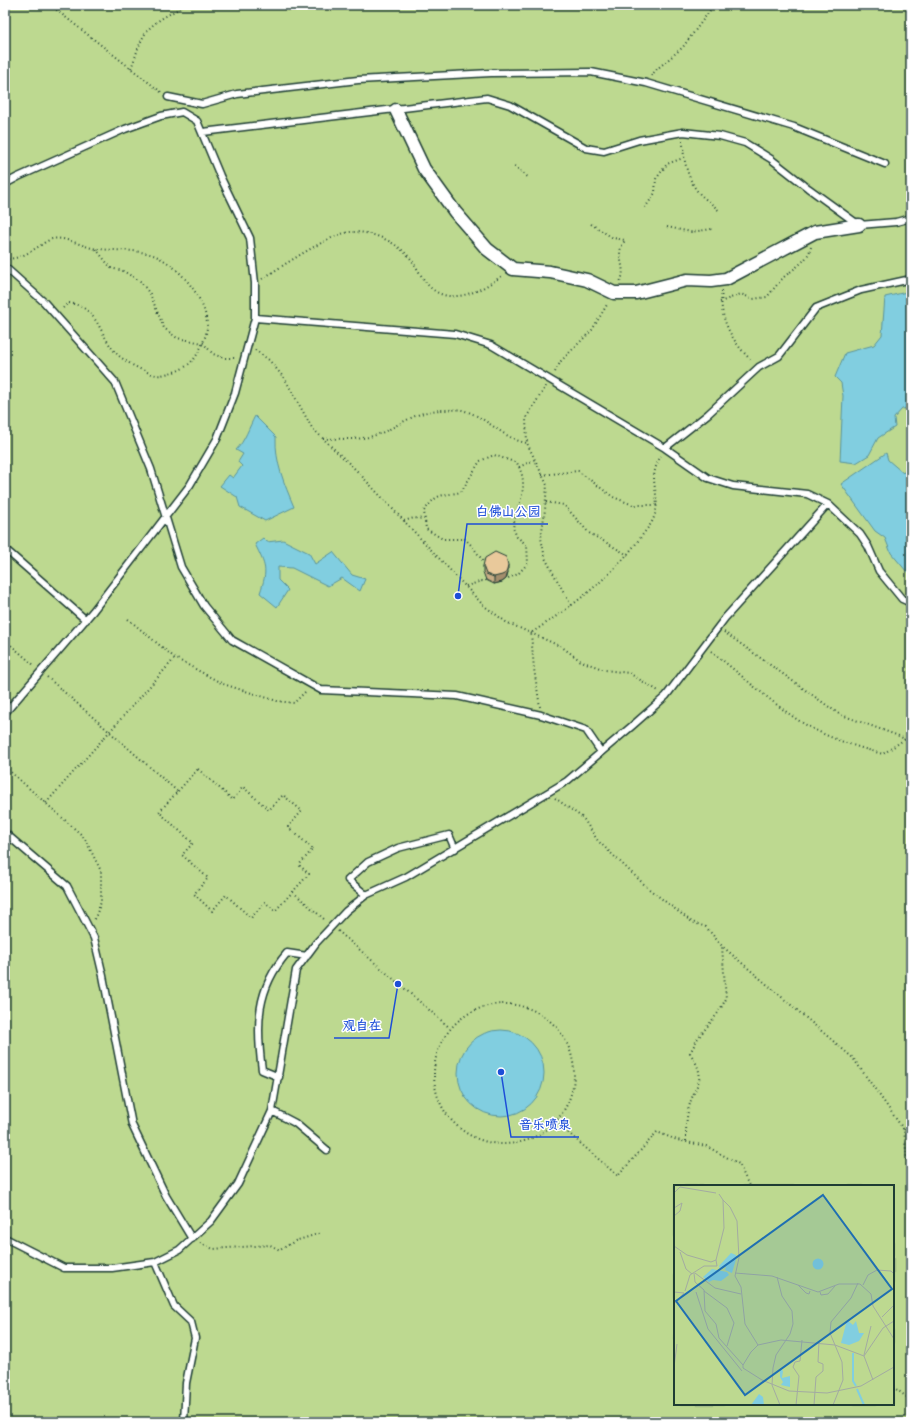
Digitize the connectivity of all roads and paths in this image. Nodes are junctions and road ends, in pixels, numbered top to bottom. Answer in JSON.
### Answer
{"nodes":[{"id":1,"x":50,"y":5,"type":"edge"},
{"id":2,"x":184,"y":5,"type":"edge"},
{"id":3,"x":714,"y":5,"type":"edge"},
{"id":4,"x":131,"y":68,"type":"junction"},
{"id":5,"x":646,"y":84,"type":"junction"},
{"id":6,"x":168,"y":97,"type":"joint"},
{"id":7,"x":396,"y":110,"type":"junction"},
{"id":8,"x":202,"y":132,"type":"junction"},
{"id":9,"x":683,"y":132,"type":"junction"},
{"id":10,"x":683,"y":158,"type":"junction"},
{"id":11,"x":885,"y":164,"type":"dead end"},
{"id":12,"x":514,"y":166,"type":"dead end"},
{"id":13,"x":529,"y":178,"type":"dead end"},
{"id":14,"x":5,"y":184,"type":"edge"},
{"id":15,"x":645,"y":208,"type":"dead end"},
{"id":16,"x":719,"y":212,"type":"dead end"},
{"id":17,"x":911,"y":218,"type":"edge"},
{"id":18,"x":591,"y":224,"type":"dead end"},
{"id":19,"x":859,"y":225,"type":"junction"},
{"id":20,"x":667,"y":227,"type":"dead end"},
{"id":21,"x":712,"y":229,"type":"dead end"},
{"id":22,"x":815,"y":232,"type":"junction"},
{"id":23,"x":95,"y":249,"type":"junction"},
{"id":24,"x":5,"y":259,"type":"edge"},
{"id":25,"x":5,"y":267,"type":"edge"},
{"id":26,"x":513,"y":269,"type":"junction"},
{"id":27,"x":726,"y":279,"type":"junction"},
{"id":28,"x":911,"y":279,"type":"edge"},
{"id":29,"x":255,"y":283,"type":"junction"},
{"id":30,"x":614,"y":293,"type":"junction"},
{"id":31,"x":720,"y":302,"type":"junction"},
{"id":32,"x":55,"y":314,"type":"junction"},
{"id":33,"x":255,"y":318,"type":"junction"},
{"id":34,"x":203,"y":343,"type":"junction"},
{"id":35,"x":247,"y":346,"type":"junction"},
{"id":36,"x":244,"y":358,"type":"junction"},
{"id":37,"x":759,"y":368,"type":"junction"},
{"id":38,"x":550,"y":380,"type":"junction"},
{"id":39,"x":323,"y":438,"type":"junction"},
{"id":40,"x":527,"y":443,"type":"junction"},
{"id":41,"x":665,"y":448,"type":"junction"},
{"id":42,"x":534,"y":460,"type":"junction"},
{"id":43,"x":519,"y":467,"type":"junction"},
{"id":44,"x":542,"y":475,"type":"junction"},
{"id":45,"x":546,"y":502,"type":"junction"},
{"id":46,"x":828,"y":504,"type":"junction"},
{"id":47,"x":658,"y":505,"type":"junction"},
{"id":48,"x":166,"y":518,"type":"junction"},
{"id":49,"x":424,"y":519,"type":"junction"},
{"id":50,"x":404,"y":520,"type":"junction"},
{"id":51,"x":5,"y":549,"type":"edge"},
{"id":52,"x":628,"y":555,"type":"junction"},
{"id":53,"x":485,"y":564,"type":"edge"},
{"id":54,"x":506,"y":579,"type":"edge"},
{"id":55,"x":486,"y":580,"type":"edge"},
{"id":56,"x":466,"y":586,"type":"junction"},
{"id":57,"x":911,"y":603,"type":"edge"},
{"id":58,"x":572,"y":607,"type":"junction"},
{"id":59,"x":128,"y":619,"type":"dead end"},
{"id":60,"x":86,"y":620,"type":"junction"},
{"id":61,"x":718,"y":628,"type":"junction"},
{"id":62,"x":531,"y":633,"type":"junction"},
{"id":63,"x":5,"y":640,"type":"edge"},
{"id":64,"x":704,"y":646,"type":"junction"},
{"id":65,"x":175,"y":658,"type":"junction"},
{"id":66,"x":41,"y":672,"type":"junction"},
{"id":67,"x":313,"y":685,"type":"junction"},
{"id":68,"x":666,"y":696,"type":"junction"},
{"id":69,"x":5,"y":713,"type":"edge"},
{"id":70,"x":541,"y":715,"type":"junction"},
{"id":71,"x":109,"y":732,"type":"junction"},
{"id":72,"x":905,"y":739,"type":"junction"},
{"id":73,"x":911,"y":743,"type":"edge"},
{"id":74,"x":601,"y":752,"type":"junction"},
{"id":75,"x":5,"y":767,"type":"edge"},
{"id":76,"x":177,"y":792,"type":"junction"},
{"id":77,"x":547,"y":793,"type":"junction"},
{"id":78,"x":46,"y":803,"type":"junction"},
{"id":79,"x":5,"y":833,"type":"edge"},
{"id":80,"x":455,"y":849,"type":"junction"},
{"id":81,"x":293,"y":892,"type":"junction"},
{"id":82,"x":366,"y":895,"type":"junction"},
{"id":83,"x":332,"y":926,"type":"junction"},
{"id":84,"x":91,"y":931,"type":"junction"},
{"id":85,"x":722,"y":946,"type":"junction"},
{"id":86,"x":307,"y":956,"type":"junction"},
{"id":87,"x":450,"y":1028,"type":"junction"},
{"id":88,"x":279,"y":1077,"type":"junction"},
{"id":89,"x":272,"y":1111,"type":"junction"},
{"id":90,"x":911,"y":1114,"type":"edge"},
{"id":91,"x":556,"y":1122,"type":"junction"},
{"id":92,"x":904,"y":1130,"type":"junction"},
{"id":93,"x":686,"y":1141,"type":"junction"},
{"id":94,"x":328,"y":1150,"type":"dead end"},
{"id":95,"x":749,"y":1185,"type":"edge"},
{"id":96,"x":911,"y":1202,"type":"edge"},
{"id":97,"x":320,"y":1233,"type":"dead end"},
{"id":98,"x":5,"y":1238,"type":"edge"},
{"id":99,"x":192,"y":1238,"type":"junction"},
{"id":100,"x":155,"y":1262,"type":"junction"},
{"id":101,"x":894,"y":1388,"type":"edge"},
{"id":102,"x":911,"y":1400,"type":"edge"},
{"id":103,"x":184,"y":1422,"type":"edge"}],
"edges":[{"from":1,"to":4,"type":"path"},
{"from":2,"to":4,"type":"path"},
{"from":3,"to":5,"type":"path"},
{"from":4,"to":6,"type":"path"},
{"from":5,"to":6,"type":"lane"},
{"from":5,"to":11,"type":"lane"},
{"from":7,"to":8,"type":"lane"},
{"from":7,"to":9,"type":"lane"},
{"from":7,"to":26,"type":"street"},
{"from":8,"to":14,"type":"lane"},
{"from":8,"to":29,"type":"lane"},
{"from":9,"to":10,"type":"path"},
{"from":9,"to":19,"type":"lane"},
{"from":10,"to":15,"type":"path"},
{"from":10,"to":16,"type":"path"},
{"from":12,"to":13,"type":"path"},
{"from":17,"to":19,"type":"lane"},
{"from":18,"to":30,"type":"path"},
{"from":19,"to":22,"type":"street"},
{"from":20,"to":21,"type":"path"},
{"from":22,"to":27,"type":"street"},
{"from":22,"to":31,"type":"path"},
{"from":23,"to":24,"type":"path"},
{"from":23,"to":34,"type":"path"},
{"from":23,"to":34,"type":"path"},
{"from":25,"to":32,"type":"lane"},
{"from":26,"to":29,"type":"path"},
{"from":26,"to":30,"type":"street"},
{"from":27,"to":30,"type":"street"},
{"from":27,"to":31,"type":"path"},
{"from":28,"to":37,"type":"lane"},
{"from":29,"to":33,"type":"lane"},
{"from":30,"to":38,"type":"path"},
{"from":31,"to":37,"type":"path"},
{"from":32,"to":34,"type":"path"},
{"from":32,"to":48,"type":"lane"},
{"from":33,"to":35,"type":"lane"},
{"from":33,"to":38,"type":"lane"},
{"from":34,"to":36,"type":"path"},
{"from":35,"to":36,"type":"lane"},
{"from":35,"to":39,"type":"path"},
{"from":36,"to":48,"type":"lane"},
{"from":37,"to":41,"type":"lane"},
{"from":38,"to":40,"type":"path"},
{"from":38,"to":41,"type":"lane"},
{"from":39,"to":40,"type":"path"},
{"from":39,"to":50,"type":"path"},
{"from":40,"to":42,"type":"path"},
{"from":41,"to":46,"type":"lane"},
{"from":41,"to":47,"type":"path"},
{"from":42,"to":43,"type":"path"},
{"from":42,"to":44,"type":"path"},
{"from":43,"to":49,"type":"path"},
{"from":43,"to":54,"type":"path"},
{"from":44,"to":45,"type":"path"},
{"from":44,"to":47,"type":"path"},
{"from":45,"to":52,"type":"path"},
{"from":45,"to":58,"type":"path"},
{"from":46,"to":57,"type":"lane"},
{"from":46,"to":61,"type":"lane"},
{"from":47,"to":52,"type":"path"},
{"from":48,"to":60,"type":"lane"},
{"from":48,"to":67,"type":"lane"},
{"from":49,"to":50,"type":"path"},
{"from":49,"to":53,"type":"path"},
{"from":50,"to":56,"type":"path"},
{"from":51,"to":60,"type":"lane"},
{"from":52,"to":58,"type":"path"},
{"from":55,"to":56,"type":"path"},
{"from":56,"to":62,"type":"path"},
{"from":58,"to":62,"type":"path"},
{"from":59,"to":65,"type":"path"},
{"from":60,"to":66,"type":"lane"},
{"from":61,"to":64,"type":"lane"},
{"from":61,"to":72,"type":"path"},
{"from":62,"to":68,"type":"path"},
{"from":62,"to":70,"type":"path"},
{"from":63,"to":66,"type":"path"},
{"from":64,"to":68,"type":"lane"},
{"from":64,"to":72,"type":"path"},
{"from":65,"to":67,"type":"path"},
{"from":65,"to":71,"type":"path"},
{"from":66,"to":69,"type":"lane"},
{"from":66,"to":71,"type":"path"},
{"from":67,"to":70,"type":"lane"},
{"from":68,"to":74,"type":"lane"},
{"from":70,"to":74,"type":"lane"},
{"from":71,"to":76,"type":"path"},
{"from":71,"to":78,"type":"path"},
{"from":72,"to":73,"type":"path"},
{"from":74,"to":77,"type":"lane"},
{"from":75,"to":78,"type":"path"},
{"from":76,"to":81,"type":"path"},
{"from":76,"to":81,"type":"path"},
{"from":77,"to":80,"type":"lane"},
{"from":77,"to":85,"type":"path"},
{"from":78,"to":84,"type":"path"},
{"from":79,"to":84,"type":"lane"},
{"from":80,"to":82,"type":"lane"},
{"from":80,"to":82,"type":"lane"},
{"from":81,"to":83,"type":"path"},
{"from":82,"to":83,"type":"lane"},
{"from":83,"to":86,"type":"lane"},
{"from":83,"to":87,"type":"path"},
{"from":84,"to":99,"type":"lane"},
{"from":85,"to":92,"type":"path"},
{"from":85,"to":93,"type":"path"},
{"from":86,"to":88,"type":"lane"},
{"from":86,"to":88,"type":"lane"},
{"from":87,"to":91,"type":"path"},
{"from":87,"to":91,"type":"path"},
{"from":88,"to":89,"type":"lane"},
{"from":89,"to":94,"type":"lane"},
{"from":89,"to":99,"type":"lane"},
{"from":90,"to":92,"type":"path"},
{"from":91,"to":93,"type":"path"},
{"from":92,"to":96,"type":"path"},
{"from":93,"to":95,"type":"path"},
{"from":97,"to":99,"type":"path"},
{"from":98,"to":100,"type":"lane"},
{"from":99,"to":100,"type":"lane"},
{"from":100,"to":103,"type":"lane"},
{"from":101,"to":102,"type":"path"}]}
